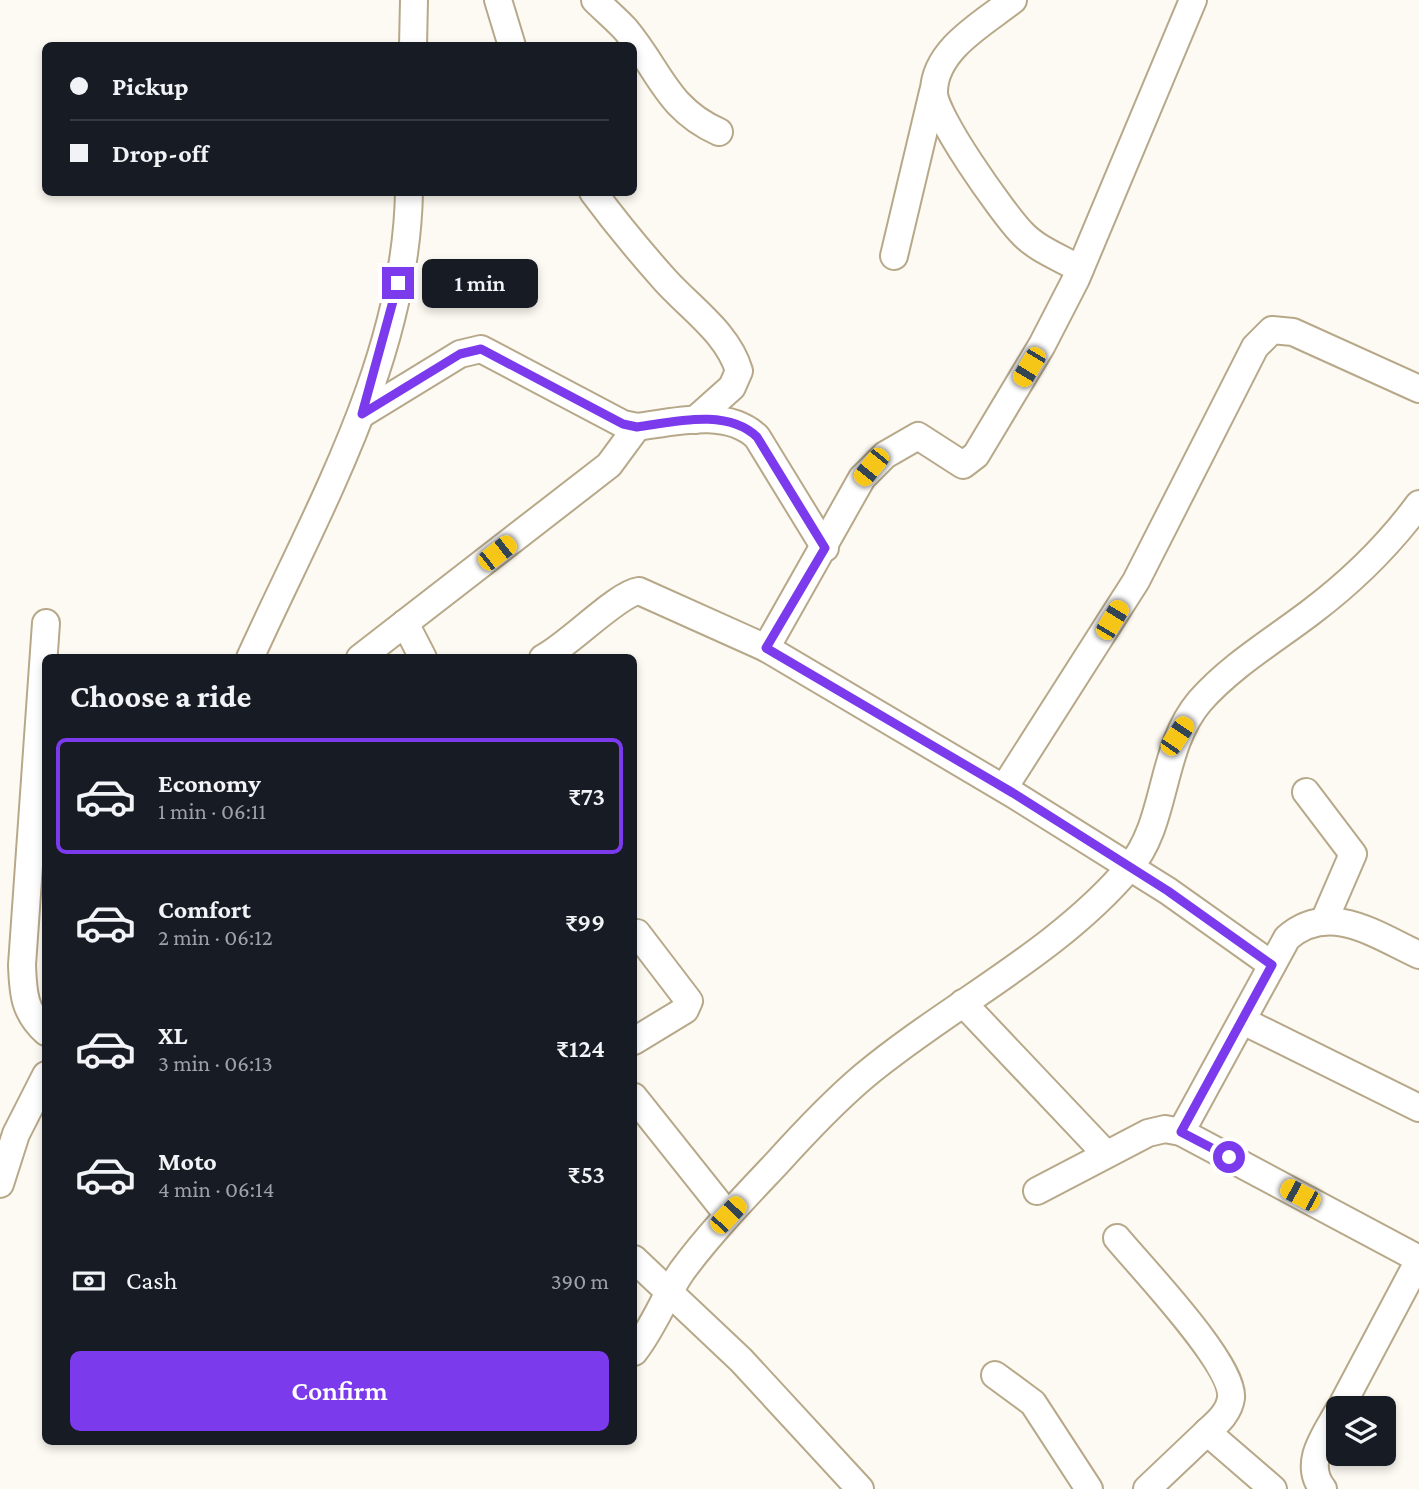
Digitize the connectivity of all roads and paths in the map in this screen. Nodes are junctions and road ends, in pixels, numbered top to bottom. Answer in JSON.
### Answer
{"nodes":[{"id":1,"x":414,"y":0,"type":"edge"},
{"id":2,"x":498,"y":0,"type":"edge"},
{"id":3,"x":595,"y":0,"type":"edge"},
{"id":4,"x":1013,"y":0,"type":"edge"},
{"id":5,"x":1193,"y":0,"type":"edge"},
{"id":6,"x":413,"y":42,"type":"edge"},
{"id":7,"x":511,"y":42,"type":"edge"},
{"id":8,"x":634,"y":42,"type":"edge"},
{"id":9,"x":637,"y":47,"type":"edge"},
{"id":10,"x":933,"y":92,"type":"junction"},
{"id":11,"x":719,"y":132,"type":"dead end"},
{"id":12,"x":409,"y":196,"type":"edge"},
{"id":13,"x":596,"y":196,"type":"edge"},
{"id":14,"x":894,"y":256,"type":"dead end"},
{"id":15,"x":1080,"y":269,"type":"junction"},
{"id":16,"x":1419,"y":389,"type":"edge"},
{"id":17,"x":362,"y":414,"type":"junction"},
{"id":18,"x":695,"y":420,"type":"junction"},
{"id":19,"x":637,"y":427,"type":"junction"},
{"id":20,"x":1419,"y":504,"type":"edge"},
{"id":21,"x":825,"y":548,"type":"junction"},
{"id":22,"x":46,"y":623,"type":"dead end"},
{"id":23,"x":405,"y":623,"type":"junction"},
{"id":24,"x":766,"y":648,"type":"junction"},
{"id":25,"x":44,"y":654,"type":"edge"},
{"id":26,"x":252,"y":654,"type":"edge"},
{"id":27,"x":365,"y":654,"type":"edge"},
{"id":28,"x":421,"y":654,"type":"edge"},
{"id":29,"x":550,"y":654,"type":"edge"},
{"id":30,"x":42,"y":680,"type":"edge"},
{"id":31,"x":1004,"y":788,"type":"junction"},
{"id":32,"x":1306,"y":792,"type":"dead end"},
{"id":33,"x":1130,"y":867,"type":"junction"},
{"id":34,"x":1324,"y":921,"type":"junction"},
{"id":35,"x":637,"y":933,"type":"dead end"},
{"id":36,"x":1419,"y":955,"type":"edge"},
{"id":37,"x":1272,"y":965,"type":"junction"},
{"id":38,"x":964,"y":1003,"type":"junction"},
{"id":39,"x":1243,"y":1021,"type":"junction"},
{"id":40,"x":42,"y":1028,"type":"edge"},
{"id":41,"x":637,"y":1039,"type":"edge"},
{"id":42,"x":42,"y":1083,"type":"edge"},
{"id":43,"x":637,"y":1101,"type":"edge"},
{"id":44,"x":1419,"y":1108,"type":"edge"},
{"id":45,"x":1181,"y":1132,"type":"junction"},
{"id":46,"x":1106,"y":1154,"type":"junction"},
{"id":47,"x":0,"y":1184,"type":"edge"},
{"id":48,"x":1037,"y":1191,"type":"dead end"},
{"id":49,"x":728,"y":1215,"type":"junction"},
{"id":50,"x":1118,"y":1238,"type":"dead end"},
{"id":51,"x":1419,"y":1259,"type":"edge"},
{"id":52,"x":637,"y":1262,"type":"edge"},
{"id":53,"x":669,"y":1294,"type":"junction"},
{"id":54,"x":637,"y":1348,"type":"edge"},
{"id":55,"x":995,"y":1375,"type":"dead end"},
{"id":56,"x":1346,"y":1396,"type":"edge"},
{"id":57,"x":1207,"y":1432,"type":"junction"},
{"id":58,"x":1326,"y":1434,"type":"edge"},
{"id":59,"x":1316,"y":1488,"type":"edge"},
{"id":60,"x":860,"y":1489,"type":"edge"},
{"id":61,"x":1089,"y":1489,"type":"edge"},
{"id":62,"x":1147,"y":1489,"type":"edge"},
{"id":63,"x":1273,"y":1489,"type":"edge"}],
"edges":[{"from":1,"to":6,"type":"street"},
{"from":2,"to":7,"type":"street"},
{"from":3,"to":8,"type":"street"},
{"from":4,"to":10,"type":"street"},
{"from":5,"to":15,"type":"street"},
{"from":9,"to":11,"type":"street"},
{"from":10,"to":14,"type":"street"},
{"from":10,"to":15,"type":"street"},
{"from":12,"to":17,"type":"street"},
{"from":13,"to":18,"type":"street"},
{"from":15,"to":21,"type":"street"},
{"from":16,"to":31,"type":"street"},
{"from":17,"to":19,"type":"street"},
{"from":17,"to":26,"type":"street"},
{"from":18,"to":19,"type":"street"},
{"from":18,"to":21,"type":"street"},
{"from":19,"to":23,"type":"street"},
{"from":20,"to":33,"type":"street"},
{"from":21,"to":24,"type":"street"},
{"from":22,"to":25,"type":"street"},
{"from":23,"to":27,"type":"street"},
{"from":23,"to":28,"type":"street"},
{"from":24,"to":29,"type":"street"},
{"from":24,"to":31,"type":"street"},
{"from":30,"to":40,"type":"street"},
{"from":31,"to":33,"type":"street"},
{"from":32,"to":34,"type":"street"},
{"from":33,"to":37,"type":"street"},
{"from":33,"to":38,"type":"street"},
{"from":34,"to":36,"type":"street"},
{"from":34,"to":37,"type":"street"},
{"from":35,"to":41,"type":"street"},
{"from":37,"to":39,"type":"street"},
{"from":38,"to":46,"type":"street"},
{"from":38,"to":49,"type":"street"},
{"from":39,"to":44,"type":"street"},
{"from":39,"to":45,"type":"street"},
{"from":42,"to":47,"type":"street"},
{"from":43,"to":49,"type":"street"},
{"from":45,"to":46,"type":"street"},
{"from":45,"to":51,"type":"street"},
{"from":46,"to":48,"type":"street"},
{"from":49,"to":53,"type":"street"},
{"from":50,"to":57,"type":"street"},
{"from":51,"to":56,"type":"street"},
{"from":52,"to":53,"type":"street"},
{"from":53,"to":54,"type":"street"},
{"from":53,"to":60,"type":"street"},
{"from":55,"to":61,"type":"street"},
{"from":57,"to":62,"type":"street"},
{"from":57,"to":63,"type":"street"},
{"from":58,"to":59,"type":"street"}]}
